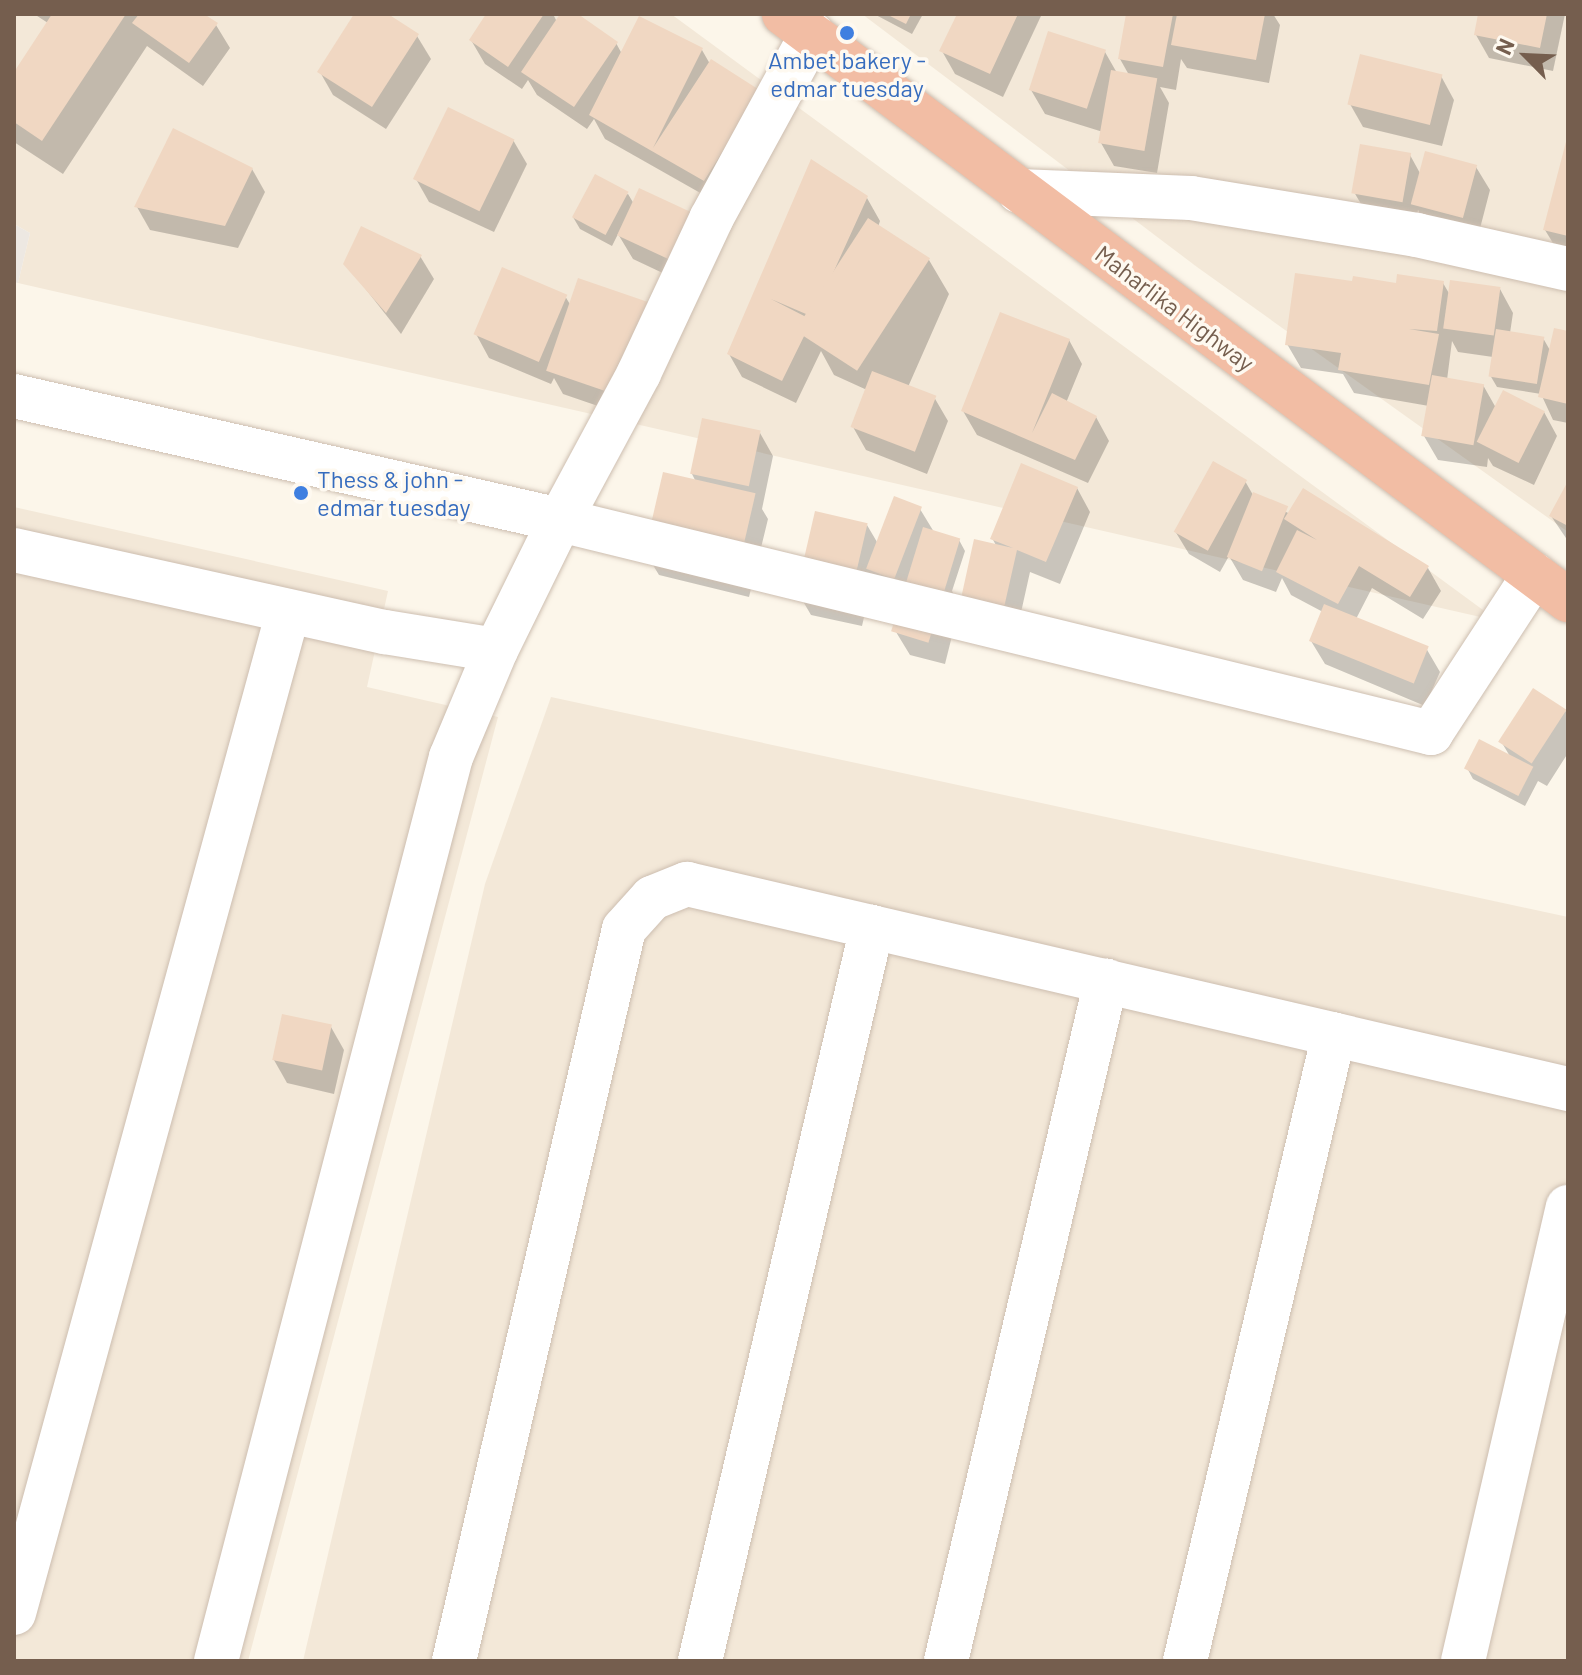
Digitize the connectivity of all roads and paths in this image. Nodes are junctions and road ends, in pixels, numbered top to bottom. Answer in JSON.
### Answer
{"nodes":[{"id":1,"x":798,"y":24,"type":"edge"},
{"id":2,"x":1019,"y":191,"type":"junction"},
{"id":3,"x":1568,"y":269,"type":"edge"},
{"id":4,"x":14,"y":396,"type":"edge"},
{"id":5,"x":560,"y":520,"type":"junction"},
{"id":6,"x":15,"y":555,"type":"edge"},
{"id":7,"x":1551,"y":587,"type":"edge"},
{"id":8,"x":288,"y":612,"type":"junction"},
{"id":9,"x":496,"y":650,"type":"junction"},
{"id":10,"x":872,"y":927,"type":"junction"},
{"id":11,"x":1106,"y":981,"type":"junction"},
{"id":12,"x":1334,"y":1034,"type":"junction"},
{"id":13,"x":1568,"y":1089,"type":"edge"},
{"id":14,"x":1568,"y":1207,"type":"edge"},
{"id":15,"x":14,"y":1613,"type":"edge"},
{"id":16,"x":216,"y":1661,"type":"edge"},
{"id":17,"x":454,"y":1661,"type":"edge"},
{"id":18,"x":700,"y":1661,"type":"edge"},
{"id":19,"x":946,"y":1661,"type":"edge"},
{"id":20,"x":1185,"y":1661,"type":"edge"},
{"id":21,"x":1463,"y":1661,"type":"edge"}],
"edges":[{"from":1,"to":2,"type":"highway","name":"Maharlika Highway"},
{"from":1,"to":5,"type":"street"},
{"from":2,"to":3,"type":"street"},
{"from":2,"to":7,"type":"highway","name":"Maharlika Highway"},
{"from":4,"to":5,"type":"street"},
{"from":5,"to":7,"type":"street"},
{"from":5,"to":9,"type":"street"},
{"from":6,"to":8,"type":"street"},
{"from":8,"to":9,"type":"street"},
{"from":8,"to":15,"type":"street"},
{"from":9,"to":16,"type":"street"},
{"from":10,"to":11,"type":"street"},
{"from":10,"to":17,"type":"street"},
{"from":10,"to":18,"type":"street"},
{"from":11,"to":12,"type":"street"},
{"from":11,"to":19,"type":"street"},
{"from":12,"to":13,"type":"street"},
{"from":12,"to":20,"type":"street"},
{"from":14,"to":21,"type":"street"}]}
